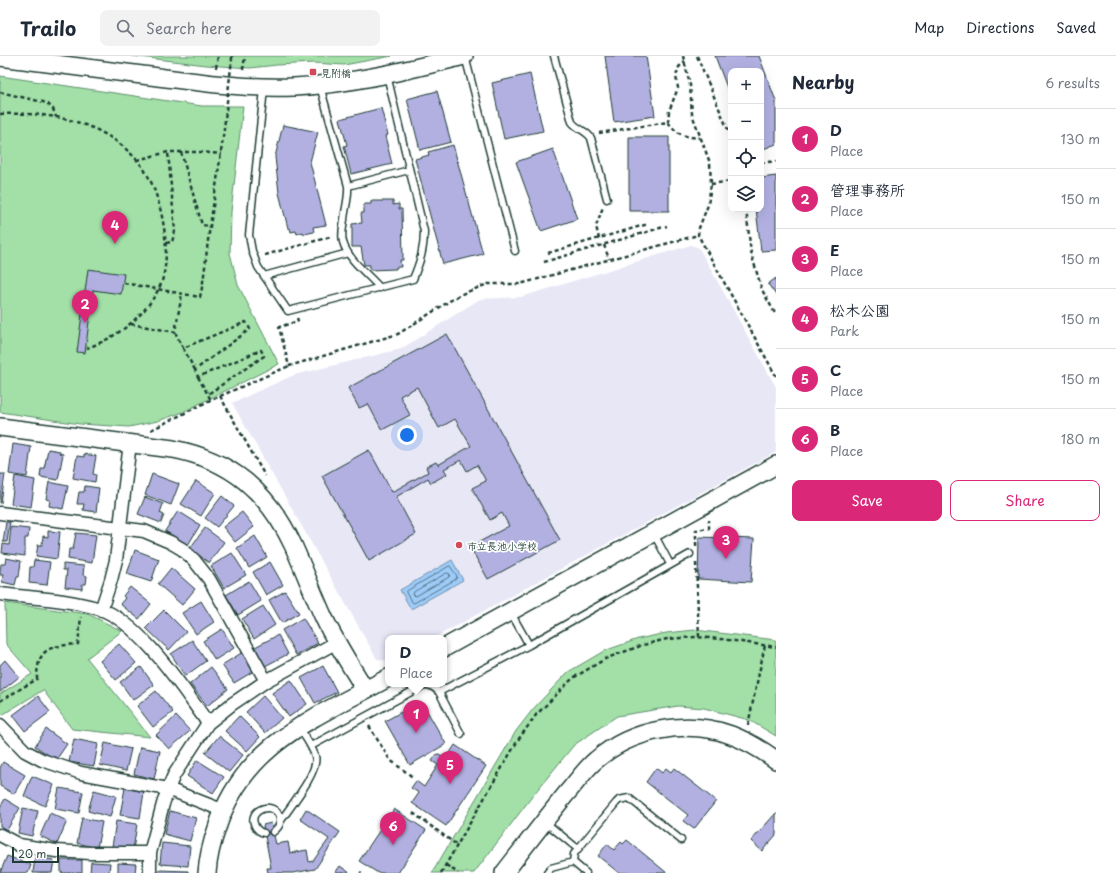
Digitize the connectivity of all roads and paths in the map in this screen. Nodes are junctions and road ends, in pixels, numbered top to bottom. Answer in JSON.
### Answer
{"nodes":[{"id":1,"x":218,"y":56,"type":"edge"},
{"id":2,"x":244,"y":56,"type":"edge"},
{"id":3,"x":464,"y":56,"type":"edge"},
{"id":4,"x":554,"y":56,"type":"edge"},
{"id":5,"x":683,"y":56,"type":"edge"},
{"id":6,"x":697,"y":56,"type":"edge"},
{"id":7,"x":0,"y":58,"type":"edge"},
{"id":8,"x":232,"y":58,"type":"edge"},
{"id":9,"x":685,"y":61,"type":"junction"},
{"id":10,"x":216,"y":71,"type":"dead end"},
{"id":11,"x":243,"y":73,"type":"dead end"},
{"id":12,"x":387,"y":75,"type":"junction"},
{"id":13,"x":320,"y":85,"type":"junction"},
{"id":14,"x":264,"y":87,"type":"junction"},
{"id":15,"x":0,"y":92,"type":"edge"},
{"id":16,"x":0,"y":114,"type":"edge"},
{"id":17,"x":56,"y":117,"type":"junction"},
{"id":18,"x":668,"y":122,"type":"junction"},
{"id":19,"x":728,"y":130,"type":"edge"},
{"id":20,"x":589,"y":134,"type":"junction"},
{"id":21,"x":700,"y":138,"type":"junction"},
{"id":22,"x":168,"y":152,"type":"junction"},
{"id":23,"x":181,"y":152,"type":"junction"},
{"id":24,"x":222,"y":154,"type":"junction"},
{"id":25,"x":137,"y":160,"type":"junction"},
{"id":26,"x":776,"y":160,"type":"edge"},
{"id":27,"x":764,"y":162,"type":"edge"},
{"id":28,"x":409,"y":170,"type":"junction"},
{"id":29,"x":728,"y":181,"type":"edge"},
{"id":30,"x":711,"y":184,"type":"junction"},
{"id":31,"x":348,"y":186,"type":"junction"},
{"id":32,"x":608,"y":198,"type":"joint"},
{"id":33,"x":746,"y":212,"type":"edge"},
{"id":34,"x":648,"y":224,"type":"dead end"},
{"id":35,"x":210,"y":226,"type":"junction"},
{"id":36,"x":667,"y":226,"type":"dead end"},
{"id":37,"x":342,"y":234,"type":"junction"},
{"id":38,"x":698,"y":235,"type":"junction"},
{"id":39,"x":607,"y":237,"type":"junction"},
{"id":40,"x":599,"y":239,"type":"junction"},
{"id":41,"x":609,"y":243,"type":"junction"},
{"id":42,"x":166,"y":244,"type":"junction"},
{"id":43,"x":604,"y":244,"type":"junction"},
{"id":44,"x":515,"y":251,"type":"dead end"},
{"id":45,"x":348,"y":253,"type":"junction"},
{"id":46,"x":548,"y":253,"type":"dead end"},
{"id":47,"x":255,"y":258,"type":"junction"},
{"id":48,"x":608,"y":259,"type":"junction"},
{"id":49,"x":544,"y":262,"type":"dead end"},
{"id":50,"x":264,"y":276,"type":"junction"},
{"id":51,"x":124,"y":282,"type":"dead end"},
{"id":52,"x":380,"y":288,"type":"junction"},
{"id":53,"x":159,"y":289,"type":"junction"},
{"id":54,"x":182,"y":294,"type":"junction"},
{"id":55,"x":776,"y":315,"type":"edge"},
{"id":56,"x":298,"y":321,"type":"dead end"},
{"id":57,"x":131,"y":324,"type":"junction"},
{"id":58,"x":175,"y":332,"type":"junction"},
{"id":59,"x":87,"y":348,"type":"dead end"},
{"id":60,"x":182,"y":348,"type":"junction"},
{"id":61,"x":289,"y":366,"type":"junction"},
{"id":62,"x":195,"y":370,"type":"junction"},
{"id":63,"x":776,"y":376,"type":"edge"},
{"id":64,"x":198,"y":377,"type":"junction"},
{"id":65,"x":208,"y":394,"type":"junction"},
{"id":66,"x":220,"y":396,"type":"junction"},
{"id":67,"x":211,"y":400,"type":"junction"},
{"id":68,"x":0,"y":428,"type":"edge"},
{"id":69,"x":149,"y":431,"type":"dead end"},
{"id":70,"x":130,"y":444,"type":"junction"},
{"id":71,"x":776,"y":465,"type":"edge"},
{"id":72,"x":266,"y":478,"type":"dead end"},
{"id":73,"x":0,"y":513,"type":"edge"},
{"id":74,"x":709,"y":513,"type":"dead end"},
{"id":75,"x":120,"y":528,"type":"junction"},
{"id":76,"x":696,"y":530,"type":"dead end"},
{"id":77,"x":653,"y":533,"type":"junction"},
{"id":78,"x":690,"y":554,"type":"dead end"},
{"id":79,"x":670,"y":564,"type":"junction"},
{"id":80,"x":697,"y":590,"type":"dead end"},
{"id":81,"x":0,"y":594,"type":"edge"},
{"id":82,"x":101,"y":610,"type":"junction"},
{"id":83,"x":509,"y":611,"type":"junction"},
{"id":84,"x":82,"y":613,"type":"dead end"},
{"id":85,"x":699,"y":637,"type":"junction"},
{"id":86,"x":338,"y":642,"type":"junction"},
{"id":87,"x":529,"y":645,"type":"junction"},
{"id":88,"x":765,"y":645,"type":"junction"},
{"id":89,"x":447,"y":646,"type":"edge"},
{"id":90,"x":776,"y":647,"type":"edge"},
{"id":91,"x":385,"y":680,"type":"edge"},
{"id":92,"x":266,"y":681,"type":"junction"},
{"id":93,"x":420,"y":687,"type":"edge"},
{"id":94,"x":434,"y":687,"type":"edge"},
{"id":95,"x":365,"y":690,"type":"junction"},
{"id":96,"x":439,"y":692,"type":"junction"},
{"id":97,"x":0,"y":701,"type":"edge"},
{"id":98,"x":208,"y":723,"type":"junction"},
{"id":99,"x":367,"y":723,"type":"dead end"},
{"id":100,"x":0,"y":724,"type":"edge"},
{"id":101,"x":748,"y":725,"type":"dead end"},
{"id":102,"x":299,"y":727,"type":"junction"},
{"id":103,"x":461,"y":734,"type":"dead end"},
{"id":104,"x":311,"y":746,"type":"junction"},
{"id":105,"x":776,"y":760,"type":"edge"},
{"id":106,"x":414,"y":778,"type":"dead end"},
{"id":107,"x":168,"y":789,"type":"junction"},
{"id":108,"x":222,"y":810,"type":"junction"},
{"id":109,"x":413,"y":813,"type":"dead end"},
{"id":110,"x":544,"y":821,"type":"junction"},
{"id":111,"x":280,"y":822,"type":"junction"},
{"id":112,"x":273,"y":832,"type":"dead end"},
{"id":113,"x":264,"y":833,"type":"dead end"},
{"id":114,"x":0,"y":835,"type":"edge"},
{"id":115,"x":681,"y":840,"type":"dead end"},
{"id":116,"x":457,"y":845,"type":"junction"},
{"id":117,"x":578,"y":849,"type":"junction"},
{"id":118,"x":150,"y":853,"type":"junction"},
{"id":119,"x":573,"y":862,"type":"junction"},
{"id":120,"x":446,"y":865,"type":"junction"},
{"id":121,"x":150,"y":873,"type":"edge"},
{"id":122,"x":207,"y":873,"type":"edge"},
{"id":123,"x":441,"y":873,"type":"edge"},
{"id":124,"x":458,"y":873,"type":"edge"},
{"id":125,"x":504,"y":873,"type":"edge"},
{"id":126,"x":547,"y":873,"type":"edge"},
{"id":127,"x":586,"y":873,"type":"edge"}],
"edges":[{"from":1,"to":10,"type":"path"},
{"from":2,"to":11,"type":"path"},
{"from":3,"to":12,"type":"street"},
{"from":3,"to":44,"type":"lane"},
{"from":4,"to":20,"type":"lane"},
{"from":5,"to":9,"type":"path"},
{"from":6,"to":19,"type":"path"},
{"from":7,"to":14,"type":"street"},
{"from":8,"to":24,"type":"path","bridge":true},
{"from":9,"to":18,"type":"path"},
{"from":9,"to":21,"type":"path"},
{"from":12,"to":13,"type":"street"},
{"from":12,"to":28,"type":"lane"},
{"from":13,"to":14,"type":"street"},
{"from":13,"to":31,"type":"lane"},
{"from":14,"to":47,"type":"lane"},
{"from":15,"to":17,"type":"path"},
{"from":16,"to":17,"type":"path"},
{"from":17,"to":25,"type":"path"},
{"from":18,"to":20,"type":"path"},
{"from":18,"to":21,"type":"path"},
{"from":20,"to":32,"type":"lane"},
{"from":21,"to":30,"type":"path"},
{"from":22,"to":23,"type":"path"},
{"from":22,"to":25,"type":"path"},
{"from":22,"to":42,"type":"path"},
{"from":23,"to":24,"type":"path"},
{"from":23,"to":35,"type":"path"},
{"from":24,"to":35,"type":"path"},
{"from":25,"to":42,"type":"path"},
{"from":26,"to":27,"type":"path"},
{"from":28,"to":31,"type":"lane"},
{"from":28,"to":52,"type":"lane"},
{"from":29,"to":30,"type":"path"},
{"from":30,"to":38,"type":"path"},
{"from":31,"to":37,"type":"lane"},
{"from":32,"to":40,"type":"path"},
{"from":33,"to":55,"type":"path"},
{"from":34,"to":39,"type":"path"},
{"from":35,"to":54,"type":"path"},
{"from":36,"to":41,"type":"path"},
{"from":37,"to":45,"type":"lane"},
{"from":37,"to":47,"type":"path"},
{"from":38,"to":48,"type":"path"},
{"from":38,"to":63,"type":"path"},
{"from":39,"to":40,"type":"path"},
{"from":39,"to":41,"type":"path"},
{"from":40,"to":46,"type":"path"},
{"from":41,"to":43,"type":"path"},
{"from":42,"to":53,"type":"path"},
{"from":43,"to":48,"type":"path"},
{"from":43,"to":49,"type":"path"},
{"from":45,"to":50,"type":"lane"},
{"from":45,"to":52,"type":"lane"},
{"from":47,"to":50,"type":"lane"},
{"from":48,"to":61,"type":"path"},
{"from":50,"to":52,"type":"lane"},
{"from":51,"to":53,"type":"path"},
{"from":53,"to":54,"type":"path"},
{"from":53,"to":57,"type":"path"},
{"from":54,"to":58,"type":"path"},
{"from":56,"to":61,"type":"path"},
{"from":57,"to":58,"type":"path"},
{"from":57,"to":59,"type":"path"},
{"from":58,"to":60,"type":"path"},
{"from":60,"to":62,"type":"path"},
{"from":60,"to":62,"type":"path"},
{"from":61,"to":66,"type":"path"},
{"from":62,"to":64,"type":"path"},
{"from":64,"to":65,"type":"path"},
{"from":64,"to":65,"type":"path"},
{"from":65,"to":67,"type":"path"},
{"from":66,"to":67,"type":"path"},
{"from":66,"to":72,"type":"path"},
{"from":67,"to":69,"type":"path"},
{"from":68,"to":70,"type":"street"},
{"from":70,"to":75,"type":"street"},
{"from":70,"to":86,"type":"street"},
{"from":71,"to":77,"type":"street"},
{"from":73,"to":75,"type":"street"},
{"from":74,"to":76,"type":"path"},
{"from":75,"to":82,"type":"street"},
{"from":75,"to":92,"type":"street"},
{"from":77,"to":79,"type":"lane"},
{"from":77,"to":83,"type":"street"},
{"from":78,"to":79,"type":"lane"},
{"from":79,"to":87,"type":"lane"},
{"from":80,"to":85,"type":"path"},
{"from":81,"to":82,"type":"street"},
{"from":82,"to":98,"type":"street"},
{"from":83,"to":87,"type":"lane"},
{"from":83,"to":89,"type":"street"},
{"from":84,"to":97,"type":"path"},
{"from":85,"to":88,"type":"path"},
{"from":85,"to":116,"type":"path"},
{"from":86,"to":92,"type":"street"},
{"from":86,"to":95,"type":"street"},
{"from":87,"to":96,"type":"lane"},
{"from":88,"to":90,"type":"path"},
{"from":88,"to":101,"type":"path"},
{"from":91,"to":95,"type":"street"},
{"from":92,"to":98,"type":"street"},
{"from":93,"to":104,"type":"lane"},
{"from":94,"to":96,"type":"lane"},
{"from":95,"to":102,"type":"street"},
{"from":96,"to":103,"type":"lane"},
{"from":98,"to":107,"type":"street"},
{"from":99,"to":106,"type":"path"},
{"from":100,"to":107,"type":"street"},
{"from":102,"to":104,"type":"lane"},
{"from":102,"to":108,"type":"street"},
{"from":104,"to":111,"type":"lane"},
{"from":105,"to":110,"type":"street"},
{"from":107,"to":108,"type":"street"},
{"from":107,"to":118,"type":"street"},
{"from":108,"to":122,"type":"street"},
{"from":109,"to":116,"type":"path"},
{"from":110,"to":117,"type":"lane"},
{"from":110,"to":125,"type":"street"},
{"from":111,"to":112,"type":"lane"},
{"from":111,"to":113,"type":"lane"},
{"from":114,"to":118,"type":"street"},
{"from":115,"to":117,"type":"lane"},
{"from":116,"to":120,"type":"path"},
{"from":117,"to":119,"type":"lane"},
{"from":118,"to":121,"type":"street"},
{"from":119,"to":126,"type":"lane"},
{"from":119,"to":127,"type":"lane"},
{"from":120,"to":123,"type":"path"},
{"from":120,"to":124,"type":"path"}]}
